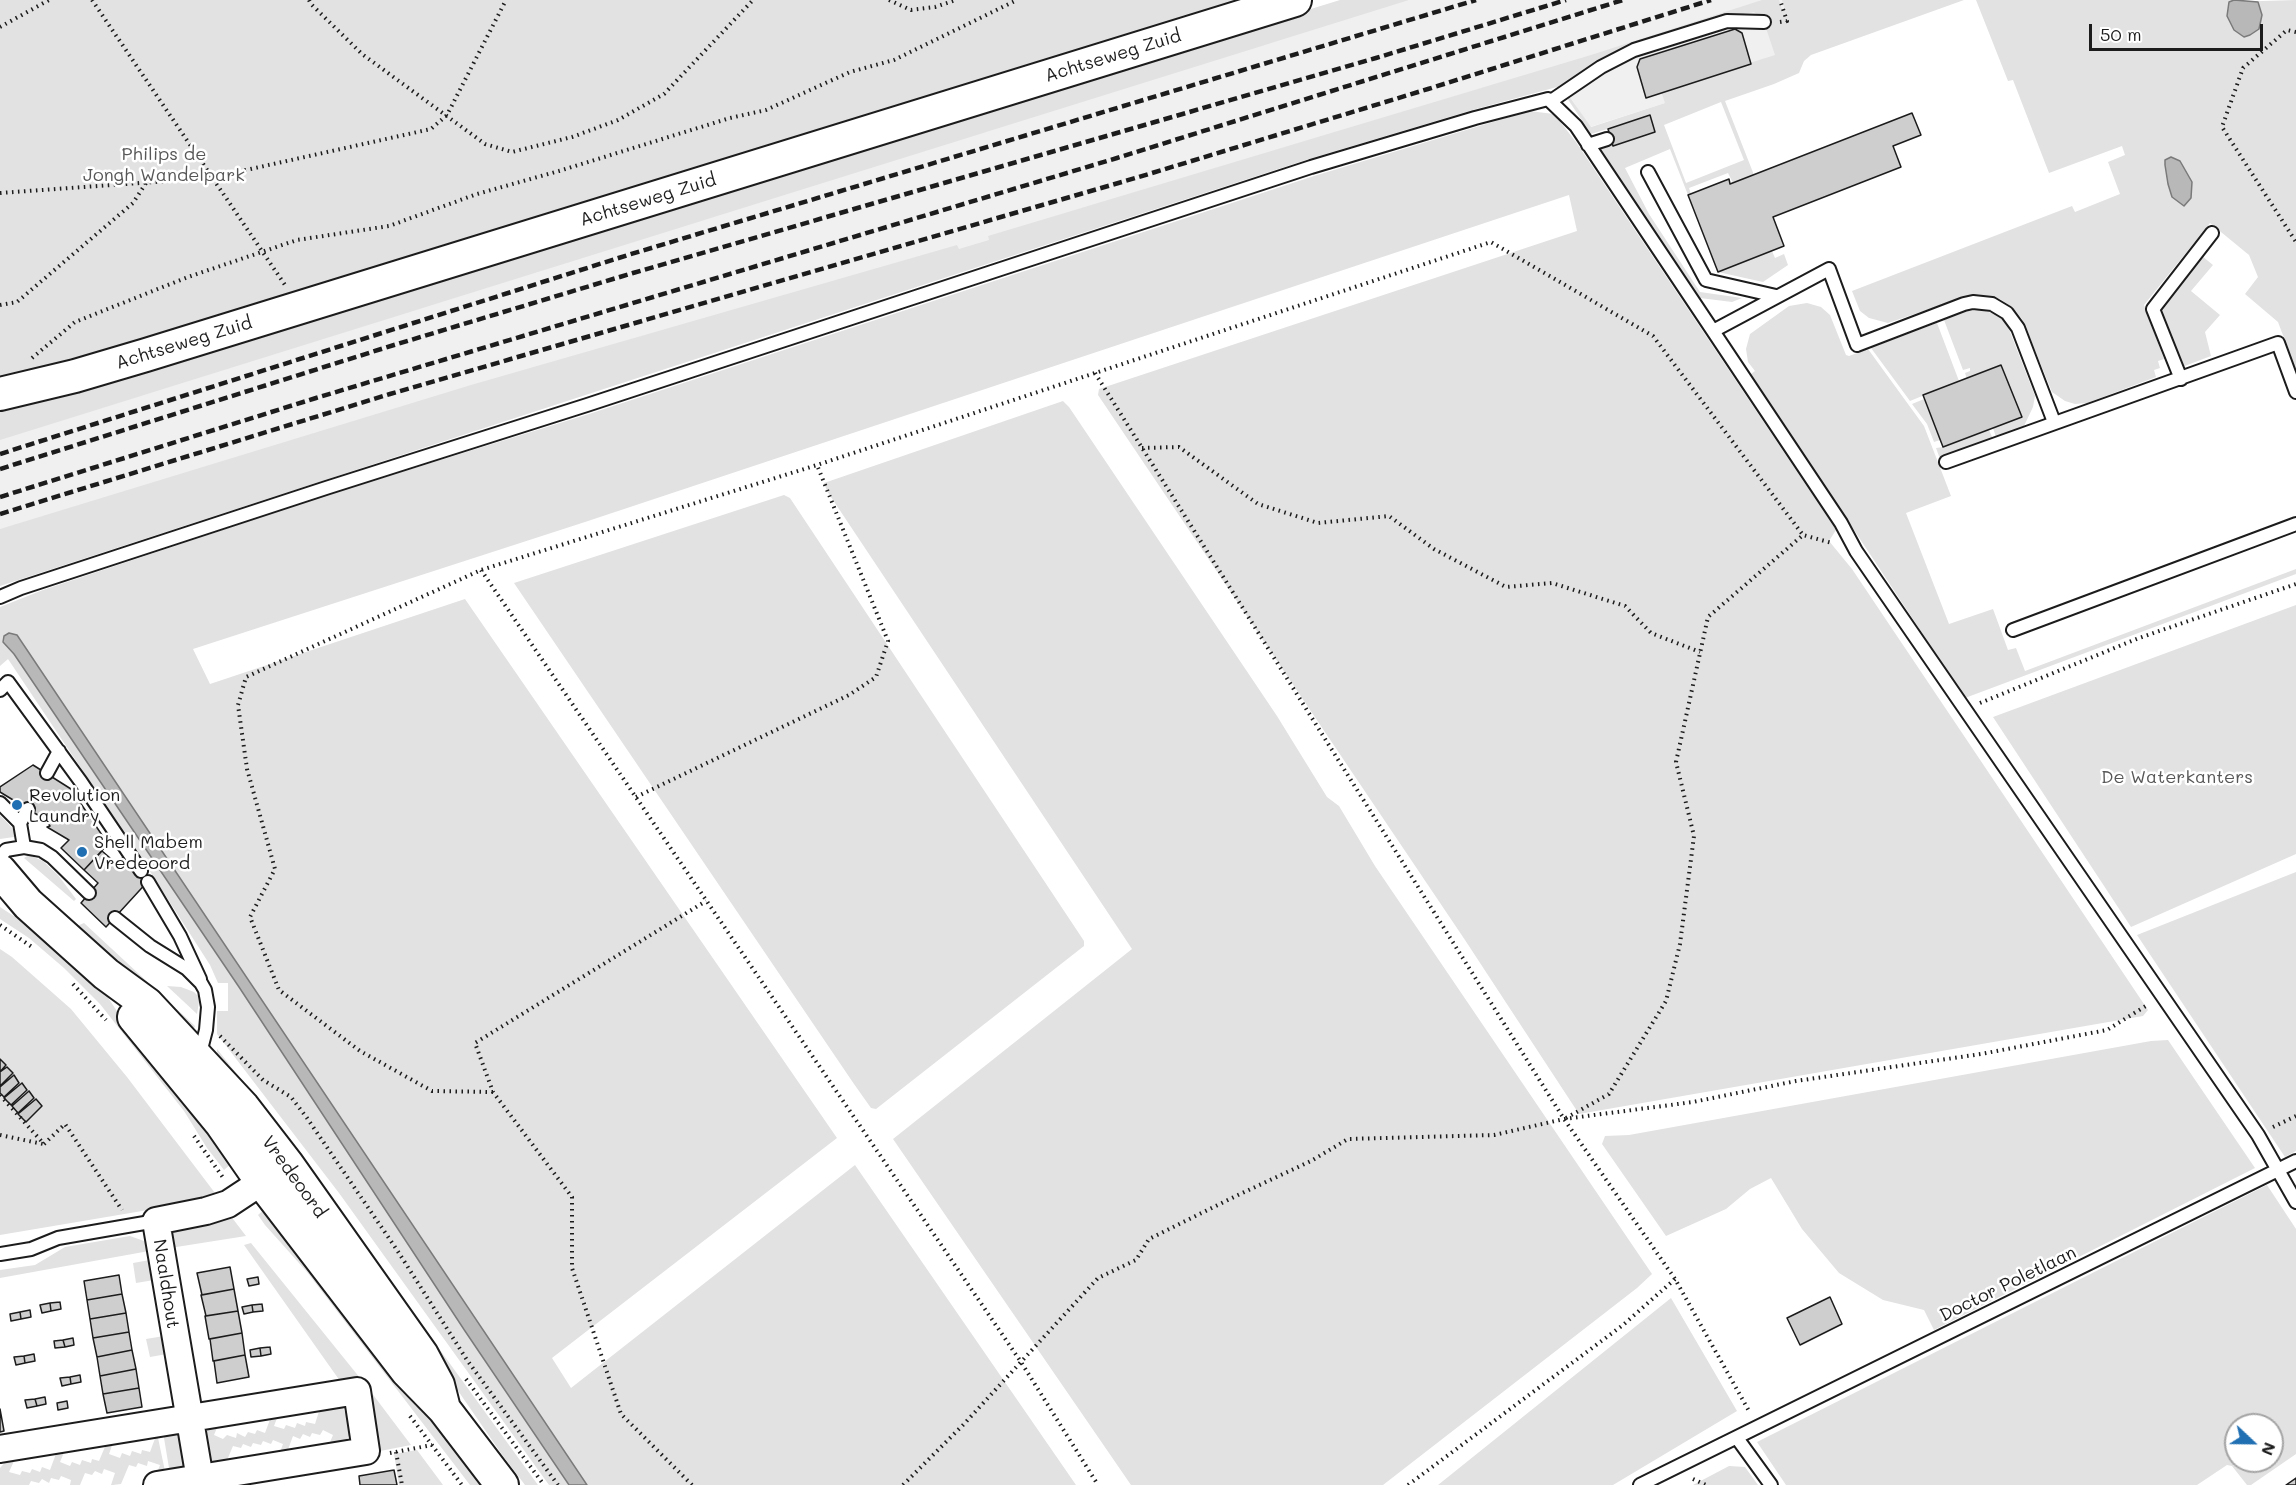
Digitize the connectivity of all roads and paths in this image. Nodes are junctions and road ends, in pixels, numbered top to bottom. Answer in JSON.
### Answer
{"nodes":[{"id":1,"x":49,"y":0,"type":"edge"},
{"id":2,"x":92,"y":0,"type":"edge"},
{"id":3,"x":309,"y":0,"type":"edge"},
{"id":4,"x":506,"y":0,"type":"edge"},
{"id":5,"x":753,"y":0,"type":"edge"},
{"id":6,"x":889,"y":0,"type":"edge"},
{"id":7,"x":956,"y":0,"type":"edge"},
{"id":8,"x":1017,"y":0,"type":"edge"},
{"id":9,"x":1295,"y":0,"type":"edge"},
{"id":10,"x":1780,"y":0,"type":"edge"},
{"id":11,"x":1784,"y":10,"type":"dead end"},
{"id":12,"x":1764,"y":22,"type":"dead end"},
{"id":13,"x":0,"y":27,"type":"edge"},
{"id":14,"x":2296,"y":32,"type":"edge"},
{"id":15,"x":1551,"y":101,"type":"junction"},
{"id":16,"x":447,"y":115,"type":"junction"},
{"id":17,"x":1606,"y":139,"type":"dead end"},
{"id":18,"x":1588,"y":145,"type":"junction"},
{"id":19,"x":1648,"y":172,"type":"dead end"},
{"id":20,"x":210,"y":178,"type":"junction"},
{"id":21,"x":146,"y":183,"type":"junction"},
{"id":22,"x":0,"y":193,"type":"edge"},
{"id":23,"x":2212,"y":233,"type":"dead end"},
{"id":24,"x":2296,"y":242,"type":"edge"},
{"id":25,"x":262,"y":251,"type":"junction"},
{"id":26,"x":1776,"y":296,"type":"junction"},
{"id":27,"x":0,"y":305,"type":"edge"},
{"id":28,"x":300,"y":308,"type":"junction"},
{"id":29,"x":1713,"y":331,"type":"junction"},
{"id":30,"x":21,"y":361,"type":"dead end"},
{"id":31,"x":1095,"y":373,"type":"junction"},
{"id":32,"x":2181,"y":379,"type":"junction"},
{"id":33,"x":2296,"y":392,"type":"edge"},
{"id":34,"x":0,"y":394,"type":"edge"},
{"id":35,"x":2054,"y":422,"type":"junction"},
{"id":36,"x":1142,"y":448,"type":"junction"},
{"id":37,"x":1946,"y":462,"type":"dead end"},
{"id":38,"x":817,"y":465,"type":"junction"},
{"id":39,"x":2296,"y":524,"type":"edge"},
{"id":40,"x":1803,"y":535,"type":"junction"},
{"id":41,"x":1856,"y":551,"type":"junction"},
{"id":42,"x":480,"y":570,"type":"junction"},
{"id":43,"x":2296,"y":584,"type":"edge"},
{"id":44,"x":0,"y":597,"type":"edge"},
{"id":45,"x":2013,"y":630,"type":"dead end"},
{"id":46,"x":1700,"y":652,"type":"junction"},
{"id":47,"x":0,"y":690,"type":"edge"},
{"id":48,"x":1966,"y":708,"type":"junction"},
{"id":49,"x":59,"y":751,"type":"junction"},
{"id":50,"x":47,"y":773,"type":"dead end"},
{"id":51,"x":636,"y":798,"type":"junction"},
{"id":52,"x":0,"y":803,"type":"edge"},
{"id":53,"x":28,"y":809,"type":"dead end"},
{"id":54,"x":20,"y":823,"type":"junction"},
{"id":55,"x":24,"y":847,"type":"junction"},
{"id":56,"x":0,"y":858,"type":"edge"},
{"id":57,"x":0,"y":871,"type":"edge"},
{"id":58,"x":89,"y":893,"type":"dead end"},
{"id":59,"x":14,"y":898,"type":"edge"},
{"id":60,"x":706,"y":901,"type":"junction"},
{"id":61,"x":115,"y":918,"type":"dead end"},
{"id":62,"x":201,"y":982,"type":"junction"},
{"id":63,"x":2162,"y":995,"type":"junction"},
{"id":64,"x":195,"y":1054,"type":"junction"},
{"id":65,"x":493,"y":1092,"type":"junction"},
{"id":66,"x":0,"y":1095,"type":"edge"},
{"id":67,"x":2296,"y":1116,"type":"edge"},
{"id":68,"x":1564,"y":1119,"type":"junction"},
{"id":69,"x":0,"y":1135,"type":"edge"},
{"id":70,"x":2258,"y":1135,"type":"junction"},
{"id":71,"x":44,"y":1144,"type":"junction"},
{"id":72,"x":2296,"y":1161,"type":"edge"},
{"id":73,"x":2277,"y":1171,"type":"junction"},
{"id":74,"x":275,"y":1173,"type":"junction"},
{"id":75,"x":2296,"y":1203,"type":"edge"},
{"id":76,"x":156,"y":1221,"type":"junction"},
{"id":77,"x":125,"y":1226,"type":"junction"},
{"id":78,"x":0,"y":1254,"type":"edge"},
{"id":79,"x":1675,"y":1279,"type":"junction"},
{"id":80,"x":1021,"y":1362,"type":"junction"},
{"id":81,"x":1749,"y":1411,"type":"dead end"},
{"id":82,"x":188,"y":1418,"type":"junction"},
{"id":83,"x":1737,"y":1438,"type":"junction"},
{"id":84,"x":432,"y":1445,"type":"dead end"},
{"id":85,"x":0,"y":1449,"type":"edge"},
{"id":86,"x":366,"y":1450,"type":"junction"},
{"id":87,"x":396,"y":1452,"type":"junction"},
{"id":88,"x":200,"y":1481,"type":"edge"},
{"id":89,"x":157,"y":1485,"type":"edge"},
{"id":90,"x":402,"y":1485,"type":"edge"},
{"id":91,"x":502,"y":1485,"type":"edge"},
{"id":92,"x":558,"y":1485,"type":"edge"},
{"id":93,"x":692,"y":1485,"type":"edge"},
{"id":94,"x":903,"y":1485,"type":"edge"},
{"id":95,"x":1098,"y":1485,"type":"edge"},
{"id":96,"x":1408,"y":1485,"type":"edge"},
{"id":97,"x":1640,"y":1485,"type":"edge"},
{"id":98,"x":1771,"y":1485,"type":"edge"}],
"edges":[{"from":1,"to":13,"type":"path"},
{"from":2,"to":20,"type":"path"},
{"from":3,"to":16,"type":"path"},
{"from":4,"to":16,"type":"path"},
{"from":5,"to":16,"type":"path"},
{"from":6,"to":7,"type":"path"},
{"from":8,"to":25,"type":"path"},
{"from":9,"to":28,"type":"street","name":"Achtseweg Zuid"},
{"from":10,"to":11,"type":"path"},
{"from":12,"to":15,"type":"lane"},
{"from":14,"to":24,"type":"path"},
{"from":15,"to":18,"type":"lane"},
{"from":15,"to":44,"type":"lane"},
{"from":16,"to":20,"type":"path"},
{"from":17,"to":18,"type":"lane"},
{"from":18,"to":29,"type":"lane"},
{"from":19,"to":26,"type":"lane"},
{"from":20,"to":21,"type":"path"},
{"from":20,"to":25,"type":"path"},
{"from":21,"to":22,"type":"path"},
{"from":21,"to":27,"type":"path"},
{"from":23,"to":32,"type":"lane"},
{"from":25,"to":28,"type":"path"},
{"from":25,"to":30,"type":"path"},
{"from":26,"to":29,"type":"lane"},
{"from":26,"to":35,"type":"lane"},
{"from":28,"to":34,"type":"street","name":"Achtseweg Zuid"},
{"from":29,"to":41,"type":"lane"},
{"from":31,"to":36,"type":"path"},
{"from":31,"to":38,"type":"path"},
{"from":31,"to":40,"type":"path"},
{"from":32,"to":33,"type":"lane"},
{"from":32,"to":35,"type":"lane"},
{"from":35,"to":37,"type":"lane"},
{"from":36,"to":46,"type":"path"},
{"from":36,"to":68,"type":"path"},
{"from":38,"to":42,"type":"path"},
{"from":38,"to":51,"type":"path"},
{"from":39,"to":45,"type":"lane"},
{"from":40,"to":41,"type":"path"},
{"from":40,"to":46,"type":"path"},
{"from":41,"to":48,"type":"lane"},
{"from":42,"to":51,"type":"path"},
{"from":42,"to":65,"type":"path"},
{"from":43,"to":48,"type":"path"},
{"from":46,"to":68,"type":"path"},
{"from":47,"to":49,"type":"lane"},
{"from":48,"to":63,"type":"lane"},
{"from":49,"to":50,"type":"lane"},
{"from":49,"to":62,"type":"lane"},
{"from":51,"to":60,"type":"path"},
{"from":52,"to":54,"type":"lane"},
{"from":53,"to":54,"type":"lane"},
{"from":54,"to":55,"type":"lane"},
{"from":55,"to":56,"type":"lane"},
{"from":55,"to":58,"type":"lane"},
{"from":57,"to":59,"type":"street","name":"Vredeoord"},
{"from":59,"to":64,"type":"street","name":"Vredeoord"},
{"from":60,"to":65,"type":"path"},
{"from":60,"to":80,"type":"path"},
{"from":61,"to":62,"type":"lane"},
{"from":62,"to":64,"type":"lane"},
{"from":63,"to":68,"type":"path"},
{"from":63,"to":70,"type":"lane"},
{"from":64,"to":74,"type":"street","name":"Vredeoord"},
{"from":64,"to":92,"type":"path"},
{"from":65,"to":93,"type":"path"},
{"from":66,"to":71,"type":"path"},
{"from":67,"to":70,"type":"path"},
{"from":68,"to":79,"type":"path"},
{"from":68,"to":80,"type":"path"},
{"from":69,"to":71,"type":"path"},
{"from":70,"to":73,"type":"lane"},
{"from":71,"to":77,"type":"path"},
{"from":72,"to":73,"type":"lane","name":"Doctor Poletlaan"},
{"from":73,"to":75,"type":"lane"},
{"from":73,"to":83,"type":"lane","name":"Doctor Poletlaan"},
{"from":74,"to":76,"type":"street","name":"Naaldhout"},
{"from":74,"to":91,"type":"street","name":"Vredeoord"},
{"from":76,"to":77,"type":"lane"},
{"from":76,"to":82,"type":"street","name":"Naaldhout"},
{"from":77,"to":78,"type":"lane"},
{"from":79,"to":81,"type":"path"},
{"from":79,"to":96,"type":"path"},
{"from":80,"to":94,"type":"path"},
{"from":80,"to":95,"type":"path"},
{"from":82,"to":85,"type":"street"},
{"from":82,"to":86,"type":"street"},
{"from":82,"to":88,"type":"street","name":"Naaldhout"},
{"from":83,"to":97,"type":"lane","name":"Doctor Poletlaan"},
{"from":83,"to":98,"type":"lane"},
{"from":84,"to":87,"type":"path"},
{"from":86,"to":87,"type":"path"},
{"from":86,"to":88,"type":"street"},
{"from":87,"to":90,"type":"path"},
{"from":88,"to":89,"type":"street"}]}
